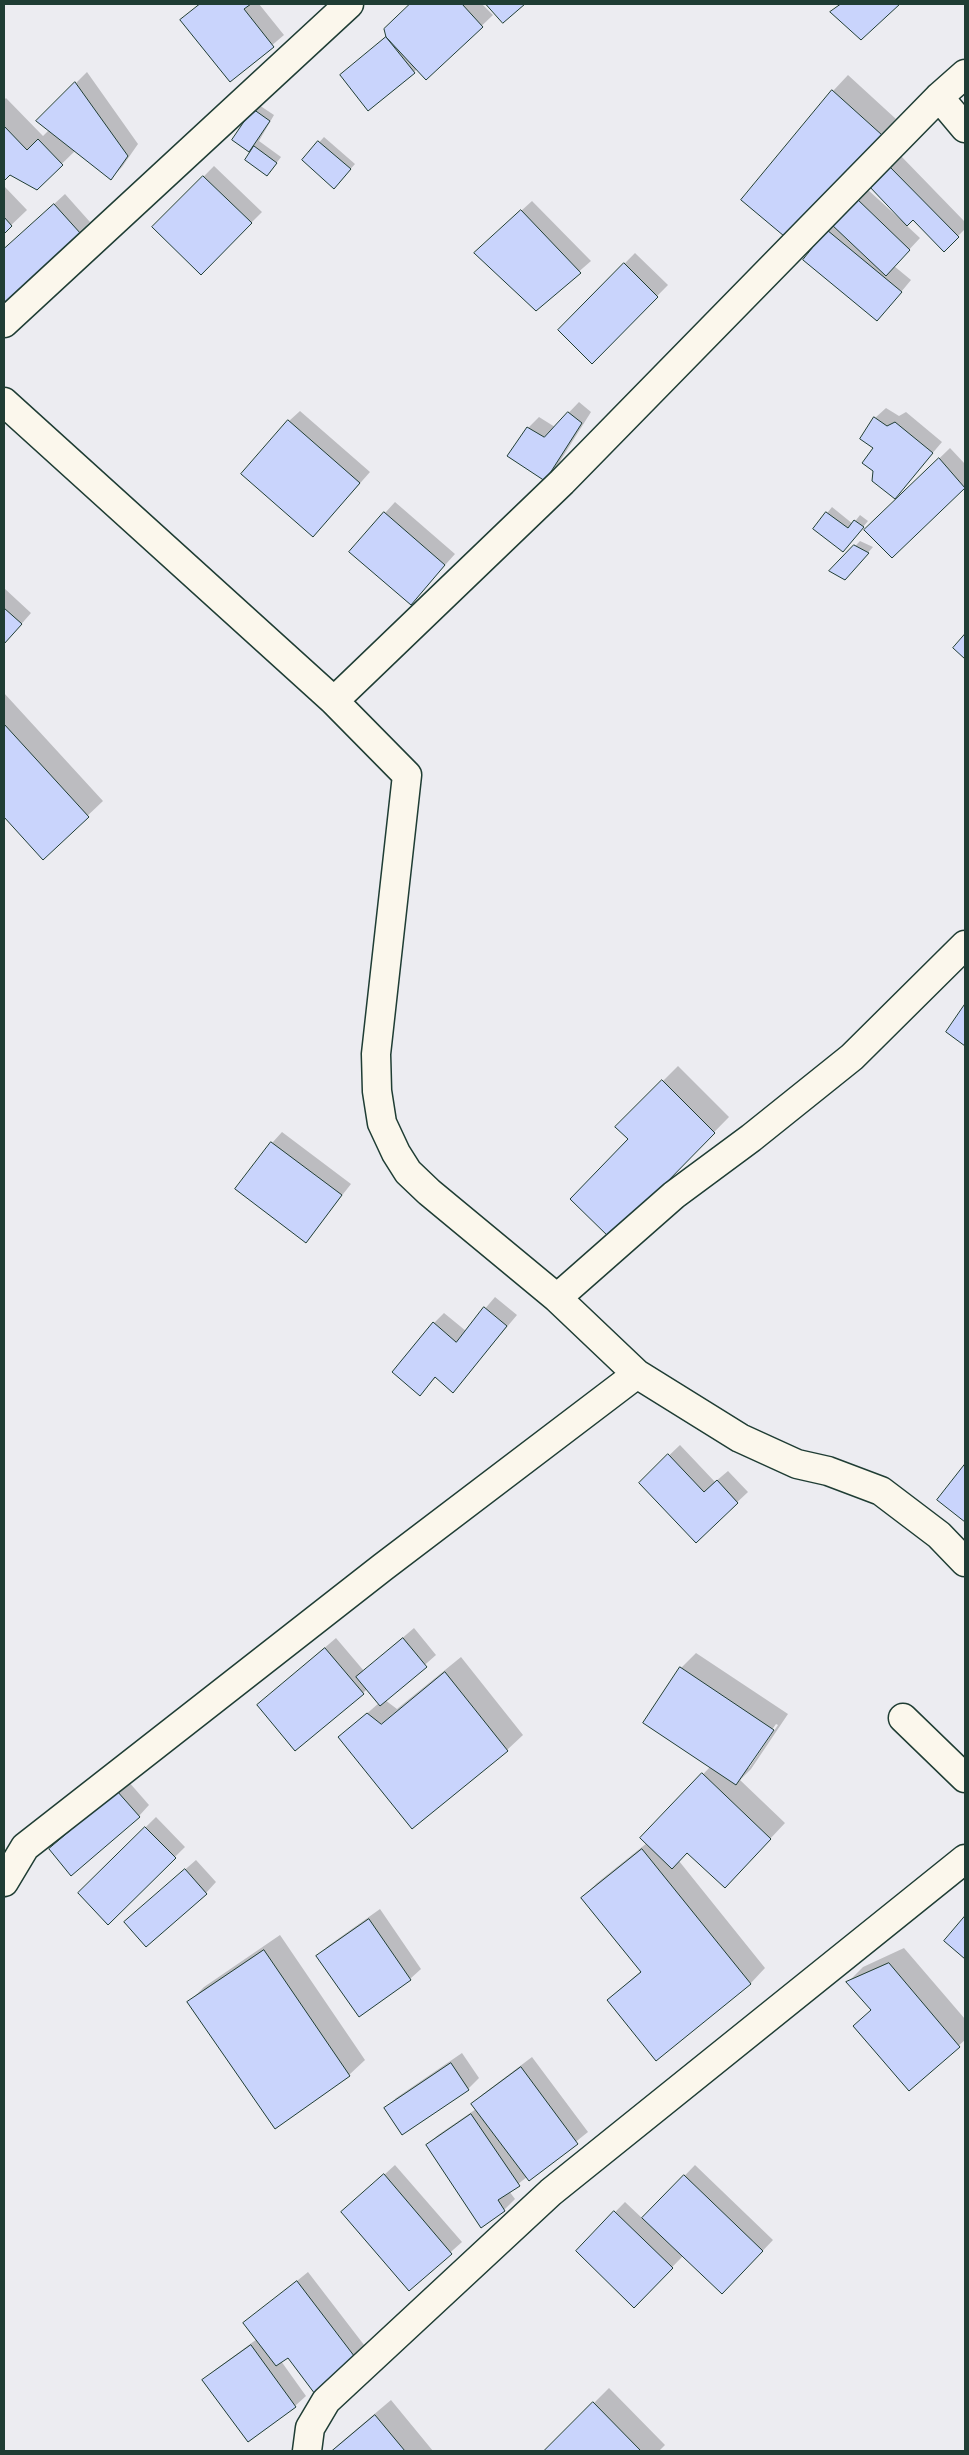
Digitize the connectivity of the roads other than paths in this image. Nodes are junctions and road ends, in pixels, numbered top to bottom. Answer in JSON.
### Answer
{"nodes":[{"id":1,"x":349,"y":4,"type":"edge"},
{"id":2,"x":965,"y":74,"type":"edge"},
{"id":3,"x":939,"y":97,"type":"junction"},
{"id":4,"x":965,"y":128,"type":"edge"},
{"id":5,"x":4,"y":323,"type":"edge"},
{"id":6,"x":4,"y":402,"type":"edge"},
{"id":7,"x":334,"y":701,"type":"junction"},
{"id":8,"x":965,"y":945,"type":"edge"},
{"id":9,"x":557,"y":1298,"type":"junction"},
{"id":10,"x":636,"y":1374,"type":"junction"},
{"id":11,"x":965,"y":1562,"type":"edge"},
{"id":12,"x":904,"y":1718,"type":"dead end"},
{"id":13,"x":965,"y":1778,"type":"edge"},
{"id":14,"x":965,"y":1859,"type":"edge"},
{"id":15,"x":4,"y":1882,"type":"edge"},
{"id":16,"x":307,"y":2451,"type":"edge"}],
"edges":[{"from":1,"to":5,"type":"street"},
{"from":2,"to":3,"type":"street"},
{"from":3,"to":4,"type":"street"},
{"from":3,"to":7,"type":"street"},
{"from":6,"to":7,"type":"street"},
{"from":7,"to":9,"type":"street"},
{"from":8,"to":9,"type":"street"},
{"from":9,"to":10,"type":"street"},
{"from":10,"to":11,"type":"street"},
{"from":10,"to":15,"type":"street"},
{"from":12,"to":13,"type":"street"},
{"from":14,"to":16,"type":"street"}]}
